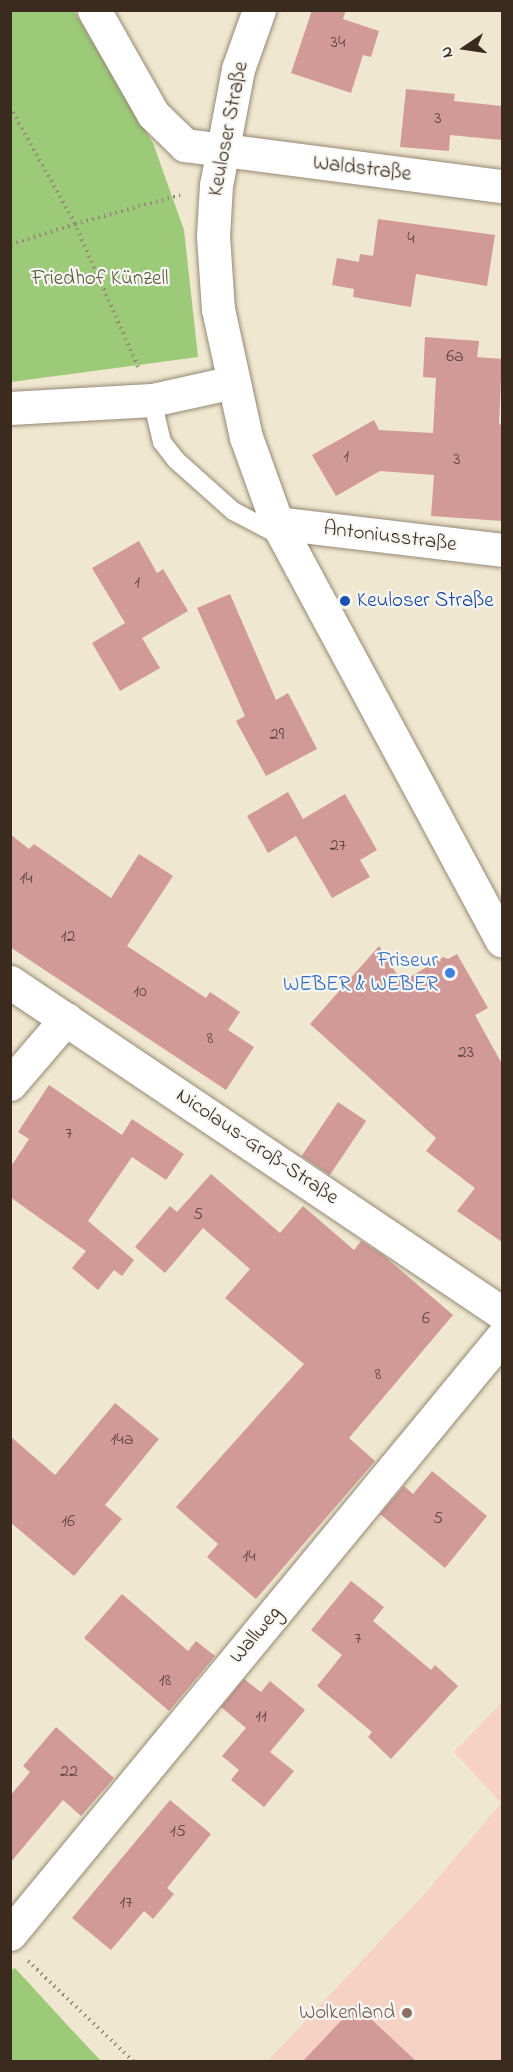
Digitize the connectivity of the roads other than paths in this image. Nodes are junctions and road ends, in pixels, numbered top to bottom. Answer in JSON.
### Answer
{"nodes":[{"id":1,"x":94,"y":10,"type":"edge"},
{"id":2,"x":259,"y":10,"type":"edge"},
{"id":3,"x":222,"y":152,"type":"junction"},
{"id":4,"x":502,"y":186,"type":"edge"},
{"id":5,"x":233,"y":382,"type":"junction"},
{"id":6,"x":152,"y":400,"type":"junction"},
{"id":7,"x":10,"y":408,"type":"edge"},
{"id":8,"x":281,"y":531,"type":"junction"},
{"id":9,"x":502,"y":550,"type":"edge"},
{"id":10,"x":502,"y":940,"type":"edge"},
{"id":11,"x":10,"y":982,"type":"edge"},
{"id":12,"x":66,"y":1019,"type":"junction"},
{"id":13,"x":10,"y":1084,"type":"edge"},
{"id":14,"x":502,"y":1313,"type":"edge"},
{"id":15,"x":502,"y":1337,"type":"edge"},
{"id":16,"x":15,"y":1943,"type":"edge"}],
"edges":[{"from":1,"to":3,"type":"street","name":"Waldstraße"},
{"from":2,"to":3,"type":"street","name":"Keuloser Straße"},
{"from":3,"to":4,"type":"street","name":"Waldstraße"},
{"from":3,"to":5,"type":"street","name":"Keuloser Straße"},
{"from":5,"to":6,"type":"street"},
{"from":5,"to":8,"type":"street","name":"Keuloser Straße"},
{"from":6,"to":7,"type":"street"},
{"from":6,"to":8,"type":"lane"},
{"from":8,"to":9,"type":"street","name":"Antoniusstraße"},
{"from":8,"to":10,"type":"street","name":"Keuloser Straße"},
{"from":11,"to":12,"type":"street","name":"Nicolaus-Groß-Straße"},
{"from":12,"to":13,"type":"street"},
{"from":12,"to":14,"type":"street","name":"Nicolaus-Groß-Straße"},
{"from":15,"to":16,"type":"street","name":"Wallweg"}]}
